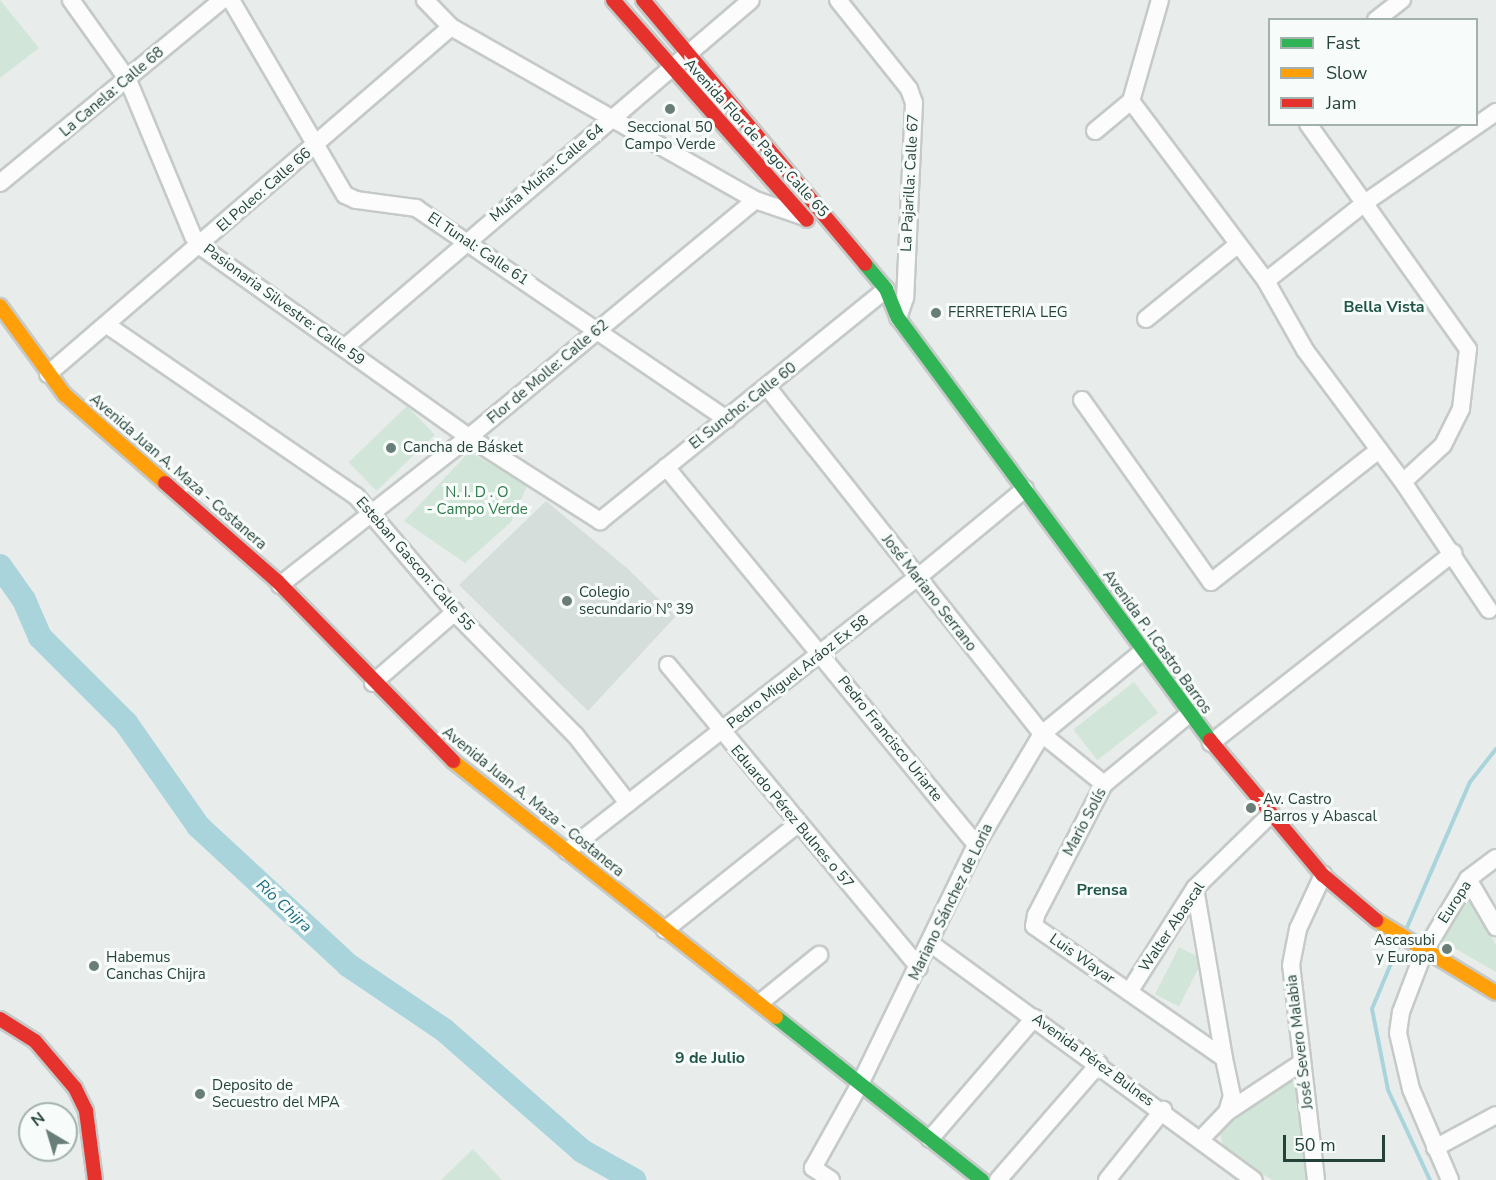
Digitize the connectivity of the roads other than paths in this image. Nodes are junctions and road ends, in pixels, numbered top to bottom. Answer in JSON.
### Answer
{"nodes":[{"id":1,"x":71,"y":0,"type":"edge"},
{"id":2,"x":222,"y":0,"type":"edge"},
{"id":3,"x":231,"y":0,"type":"edge"},
{"id":4,"x":425,"y":0,"type":"edge"},
{"id":5,"x":613,"y":0,"type":"edge"},
{"id":6,"x":643,"y":0,"type":"edge"},
{"id":7,"x":751,"y":0,"type":"edge"},
{"id":8,"x":838,"y":0,"type":"edge"},
{"id":9,"x":1160,"y":0,"type":"edge"},
{"id":10,"x":1402,"y":0,"type":"edge"},
{"id":11,"x":1379,"y":18,"type":"edge"},
{"id":12,"x":451,"y":27,"type":"junction"},
{"id":13,"x":688,"y":52,"type":"junction"},
{"id":14,"x":671,"y":67,"type":"junction"},
{"id":15,"x":128,"y":80,"type":"junction"},
{"id":16,"x":1131,"y":101,"type":"junction"},
{"id":17,"x":1496,"y":112,"type":"edge"},
{"id":18,"x":612,"y":118,"type":"junction"},
{"id":19,"x":1478,"y":124,"type":"edge"},
{"id":20,"x":1309,"y":126,"type":"edge"},
{"id":21,"x":1476,"y":126,"type":"edge"},
{"id":22,"x":1095,"y":131,"type":"dead end"},
{"id":23,"x":315,"y":146,"type":"junction"},
{"id":24,"x":0,"y":183,"type":"edge"},
{"id":25,"x":755,"y":200,"type":"junction"},
{"id":26,"x":1366,"y":202,"type":"junction"},
{"id":27,"x":805,"y":217,"type":"junction"},
{"id":28,"x":820,"y":235,"type":"dead end"},
{"id":29,"x":468,"y":241,"type":"junction"},
{"id":30,"x":1237,"y":245,"type":"junction"},
{"id":31,"x":200,"y":246,"type":"junction"},
{"id":32,"x":1266,"y":281,"type":"junction"},
{"id":33,"x":875,"y":293,"type":"junction"},
{"id":34,"x":0,"y":306,"type":"edge"},
{"id":35,"x":898,"y":318,"type":"junction"},
{"id":36,"x":1146,"y":319,"type":"dead end"},
{"id":37,"x":107,"y":325,"type":"junction"},
{"id":38,"x":599,"y":330,"type":"junction"},
{"id":39,"x":344,"y":348,"type":"junction"},
{"id":40,"x":48,"y":374,"type":"junction"},
{"id":41,"x":768,"y":388,"type":"junction"},
{"id":42,"x":1082,"y":400,"type":"dead end"},
{"id":43,"x":727,"y":419,"type":"junction"},
{"id":44,"x":469,"y":437,"type":"junction"},
{"id":45,"x":1379,"y":450,"type":"junction"},
{"id":46,"x":666,"y":467,"type":"junction"},
{"id":47,"x":1403,"y":482,"type":"junction"},
{"id":48,"x":1025,"y":489,"type":"junction"},
{"id":49,"x":373,"y":512,"type":"junction"},
{"id":50,"x":600,"y":521,"type":"joint"},
{"id":51,"x":1453,"y":553,"type":"junction"},
{"id":52,"x":917,"y":578,"type":"junction"},
{"id":53,"x":280,"y":585,"type":"junction"},
{"id":54,"x":1489,"y":610,"type":"dead end"},
{"id":55,"x":455,"y":612,"type":"junction"},
{"id":56,"x":1143,"y":651,"type":"junction"},
{"id":57,"x":820,"y":654,"type":"junction"},
{"id":58,"x":668,"y":665,"type":"dead end"},
{"id":59,"x":373,"y":683,"type":"junction"},
{"id":60,"x":1189,"y":714,"type":"junction"},
{"id":61,"x":721,"y":733,"type":"junction"},
{"id":62,"x":1042,"y":734,"type":"junction"},
{"id":63,"x":1211,"y":744,"type":"junction"},
{"id":64,"x":1104,"y":784,"type":"junction"},
{"id":65,"x":628,"y":803,"type":"junction"},
{"id":66,"x":1272,"y":814,"type":"junction"},
{"id":67,"x":799,"y":823,"type":"junction"},
{"id":68,"x":976,"y":845,"type":"junction"},
{"id":69,"x":567,"y":852,"type":"junction"},
{"id":70,"x":1496,"y":858,"type":"edge"},
{"id":71,"x":1323,"y":874,"type":"junction"},
{"id":72,"x":1468,"y":879,"type":"junction"},
{"id":73,"x":1195,"y":888,"type":"junction"},
{"id":74,"x":1034,"y":926,"type":"joint"},
{"id":75,"x":1496,"y":927,"type":"edge"},
{"id":76,"x":665,"y":930,"type":"junction"},
{"id":77,"x":930,"y":943,"type":"junction"},
{"id":78,"x":1423,"y":954,"type":"junction"},
{"id":79,"x":819,"y":956,"type":"dead end"},
{"id":80,"x":919,"y":967,"type":"junction"},
{"id":81,"x":1129,"y":992,"type":"junction"},
{"id":82,"x":1496,"y":993,"type":"edge"},
{"id":83,"x":761,"y":1002,"type":"junction"},
{"id":84,"x":1034,"y":1018,"type":"junction"},
{"id":85,"x":0,"y":1019,"type":"edge"},
{"id":86,"x":1224,"y":1058,"type":"junction"},
{"id":87,"x":1301,"y":1063,"type":"junction"},
{"id":88,"x":1099,"y":1064,"type":"junction"},
{"id":89,"x":860,"y":1084,"type":"junction"},
{"id":90,"x":1163,"y":1110,"type":"junction"},
{"id":91,"x":1227,"y":1112,"type":"junction"},
{"id":92,"x":1496,"y":1115,"type":"edge"},
{"id":93,"x":930,"y":1139,"type":"junction"},
{"id":94,"x":1201,"y":1139,"type":"junction"},
{"id":95,"x":1435,"y":1148,"type":"junction"},
{"id":96,"x":1232,"y":1174,"type":"edge"},
{"id":97,"x":95,"y":1180,"type":"edge"},
{"id":98,"x":831,"y":1180,"type":"edge"},
{"id":99,"x":982,"y":1180,"type":"edge"},
{"id":100,"x":998,"y":1180,"type":"edge"},
{"id":101,"x":1107,"y":1180,"type":"edge"},
{"id":102,"x":1254,"y":1180,"type":"edge"},
{"id":103,"x":1316,"y":1180,"type":"edge"},
{"id":104,"x":1450,"y":1180,"type":"edge"}],
"edges":[{"from":1,"to":15,"type":"street","name":"Pasionaria Silvestre: Calle 59"},
{"from":2,"to":15,"type":"street","name":"La Canela: Calle 68"},
{"from":3,"to":23,"type":"street","name":"El Tunal: Calle 61"},
{"from":4,"to":12,"type":"street"},
{"from":5,"to":14,"type":"street","name":"Avenida Flor de Pago: Calle 65"},
{"from":6,"to":13,"type":"street","name":"Avenida Flor de Pago: Calle 65"},
{"from":7,"to":13,"type":"street","name":"Muña Muña: Calle 64"},
{"from":8,"to":35,"type":"street","name":"La Pajarilla: Calle 67"},
{"from":9,"to":16,"type":"street"},
{"from":10,"to":11,"type":"street"},
{"from":12,"to":18,"type":"street"},
{"from":12,"to":23,"type":"street","name":"El Poleo: Calle 66"},
{"from":13,"to":14,"type":"street","name":"Muña Muña: Calle 64"},
{"from":13,"to":33,"type":"street","name":"Avenida Flor de Pago: Calle 65"},
{"from":14,"to":18,"type":"street","name":"Muña Muña: Calle 64"},
{"from":14,"to":27,"type":"street","name":"Avenida Flor de Pago: Calle 65"},
{"from":15,"to":24,"type":"street","name":"La Canela: Calle 68"},
{"from":15,"to":31,"type":"street","name":"Pasionaria Silvestre: Calle 59"},
{"from":16,"to":22,"type":"street"},
{"from":16,"to":30,"type":"street"},
{"from":17,"to":19,"type":"street"},
{"from":18,"to":25,"type":"street"},
{"from":18,"to":29,"type":"street","name":"Muña Muña: Calle 64"},
{"from":20,"to":26,"type":"street"},
{"from":21,"to":26,"type":"street"},
{"from":23,"to":29,"type":"street","name":"El Tunal: Calle 61"},
{"from":23,"to":31,"type":"street","name":"El Poleo: Calle 66"},
{"from":25,"to":27,"type":"street"},
{"from":25,"to":38,"type":"street","name":"Flor de Molle: Calle 62"},
{"from":26,"to":32,"type":"street"},
{"from":26,"to":47,"type":"street"},
{"from":27,"to":28,"type":"street","name":"Avenida Flor de Pago: Calle 65"},
{"from":29,"to":38,"type":"street","name":"El Tunal: Calle 61"},
{"from":29,"to":39,"type":"street","name":"Muña Muña: Calle 64"},
{"from":30,"to":32,"type":"street"},
{"from":30,"to":36,"type":"street"},
{"from":31,"to":37,"type":"street","name":"El Poleo: Calle 66"},
{"from":31,"to":39,"type":"street","name":"Pasionaria Silvestre: Calle 59"},
{"from":32,"to":45,"type":"street"},
{"from":33,"to":35,"type":"street","name":"Avenida P. I.Castro Barros"},
{"from":33,"to":41,"type":"street","name":"El Suncho: Calle 60"},
{"from":34,"to":40,"type":"street","name":"Avenida Juan A. Maza - Costanera"},
{"from":35,"to":48,"type":"street","name":"Avenida P. I.Castro Barros"},
{"from":37,"to":40,"type":"street","name":"El Poleo: Calle 66"},
{"from":37,"to":49,"type":"street","name":"Esteban Gascon: Calle 55"},
{"from":38,"to":43,"type":"street","name":"El Tunal: Calle 61"},
{"from":38,"to":44,"type":"street","name":"Flor de Molle: Calle 62"},
{"from":39,"to":44,"type":"street","name":"Pasionaria Silvestre: Calle 59"},
{"from":40,"to":53,"type":"street","name":"Avenida Juan A. Maza - Costanera"},
{"from":41,"to":43,"type":"street","name":"El Suncho: Calle 60"},
{"from":41,"to":52,"type":"street","name":"José Mariano Serrano"},
{"from":42,"to":45,"type":"street"},
{"from":43,"to":46,"type":"street","name":"El Suncho: Calle 60"},
{"from":44,"to":49,"type":"street","name":"Flor de Molle: Calle 62"},
{"from":44,"to":50,"type":"street","name":"Pasionaria Silvestre: Calle 59"},
{"from":45,"to":47,"type":"street"},
{"from":46,"to":50,"type":"street","name":"El Suncho: Calle 60"},
{"from":46,"to":57,"type":"street","name":"Pedro Francisco Uriarte"},
{"from":47,"to":51,"type":"street"},
{"from":48,"to":52,"type":"street","name":"Pedro Miguel Aráoz Ex 58"},
{"from":48,"to":56,"type":"street","name":"Avenida P. I.Castro Barros"},
{"from":49,"to":53,"type":"street","name":"Flor de Molle: Calle 62"},
{"from":49,"to":55,"type":"street","name":"Esteban Gascon: Calle 55"},
{"from":51,"to":54,"type":"street"},
{"from":51,"to":63,"type":"street"},
{"from":52,"to":57,"type":"street","name":"Pedro Miguel Aráoz Ex 58"},
{"from":52,"to":62,"type":"street","name":"José Mariano Serrano"},
{"from":53,"to":59,"type":"street","name":"Avenida Juan A. Maza - Costanera"},
{"from":55,"to":59,"type":"street"},
{"from":55,"to":65,"type":"street","name":"Esteban Gascon: Calle 55"},
{"from":56,"to":60,"type":"street","name":"Avenida P. I.Castro Barros"},
{"from":56,"to":62,"type":"street","name":"Mariano Sánchez de Loria"},
{"from":57,"to":61,"type":"street","name":"Pedro Miguel Aráoz Ex 58"},
{"from":57,"to":68,"type":"street","name":"Pedro Francisco Uriarte"},
{"from":58,"to":61,"type":"street","name":"Eduardo Pérez Bulnes o 57"},
{"from":59,"to":69,"type":"street","name":"Avenida Juan A. Maza - Costanera"},
{"from":60,"to":63,"type":"street","name":"Avenida P. I.Castro Barros"},
{"from":60,"to":64,"type":"street","name":"Mario Solís"},
{"from":61,"to":65,"type":"street","name":"Pedro Miguel Aráoz Ex 58"},
{"from":61,"to":67,"type":"street","name":"Eduardo Pérez Bulnes o 57"},
{"from":62,"to":64,"type":"street","name":"José Mariano Serrano"},
{"from":62,"to":68,"type":"street","name":"Mariano Sánchez de Loria"},
{"from":63,"to":66,"type":"street","name":"Avenida P. I.Castro Barros"},
{"from":64,"to":74,"type":"street","name":"Mario Solís"},
{"from":65,"to":69,"type":"street","name":"Pedro Miguel Aráoz Ex 58"},
{"from":66,"to":71,"type":"street","name":"Avenida P. I.Castro Barros"},
{"from":66,"to":73,"type":"street","name":"Walter Abascal"},
{"from":67,"to":76,"type":"street"},
{"from":67,"to":80,"type":"street","name":"Eduardo Pérez Bulnes o 57"},
{"from":68,"to":77,"type":"street","name":"Mariano Sánchez de Loria"},
{"from":69,"to":76,"type":"street","name":"Avenida Juan A. Maza - Costanera"},
{"from":70,"to":72,"type":"street","name":"Europa"},
{"from":71,"to":78,"type":"street","name":"Avenida P. I.Castro Barros"},
{"from":71,"to":87,"type":"street","name":"José Severo Malabia"},
{"from":72,"to":75,"type":"street"},
{"from":72,"to":78,"type":"street","name":"Europa"},
{"from":73,"to":81,"type":"street","name":"Walter Abascal"},
{"from":73,"to":86,"type":"street"},
{"from":74,"to":81,"type":"street","name":"Luis Wayar"},
{"from":76,"to":83,"type":"street","name":"Avenida Juan A. Maza - Costanera"},
{"from":77,"to":80,"type":"street","name":"Mariano Sánchez de Loria"},
{"from":77,"to":84,"type":"street","name":"Avenida Pérez Bulnes"},
{"from":78,"to":82,"type":"street","name":"Avenida P. I.Castro Barros"},
{"from":78,"to":95,"type":"street","name":"Europa"},
{"from":79,"to":83,"type":"street"},
{"from":80,"to":89,"type":"street","name":"Mariano Sánchez de Loria"},
{"from":81,"to":86,"type":"street","name":"Luis Wayar"},
{"from":83,"to":89,"type":"street","name":"Avenida Juan A. Maza - Costanera"},
{"from":84,"to":88,"type":"street","name":"Avenida Pérez Bulnes"},
{"from":84,"to":93,"type":"street"},
{"from":85,"to":97,"type":"street"},
{"from":86,"to":91,"type":"street"},
{"from":87,"to":91,"type":"street"},
{"from":87,"to":103,"type":"street","name":"José Severo Malabia"},
{"from":88,"to":90,"type":"street","name":"Avenida Pérez Bulnes"},
{"from":88,"to":100,"type":"street"},
{"from":89,"to":93,"type":"street","name":"Avenida Juan A. Maza - Costanera"},
{"from":89,"to":98,"type":"street","name":"Mariano Sánchez de Loria"},
{"from":90,"to":94,"type":"street","name":"Avenida Pérez Bulnes"},
{"from":90,"to":101,"type":"street"},
{"from":91,"to":94,"type":"street"},
{"from":92,"to":95,"type":"street"},
{"from":93,"to":99,"type":"street","name":"Avenida Juan A. Maza - Costanera"},
{"from":94,"to":96,"type":"street","name":"Avenida Pérez Bulnes"},
{"from":95,"to":104,"type":"street","name":"Europa"},
{"from":96,"to":102,"type":"street","name":"Avenida Pérez Bulnes"}]}
